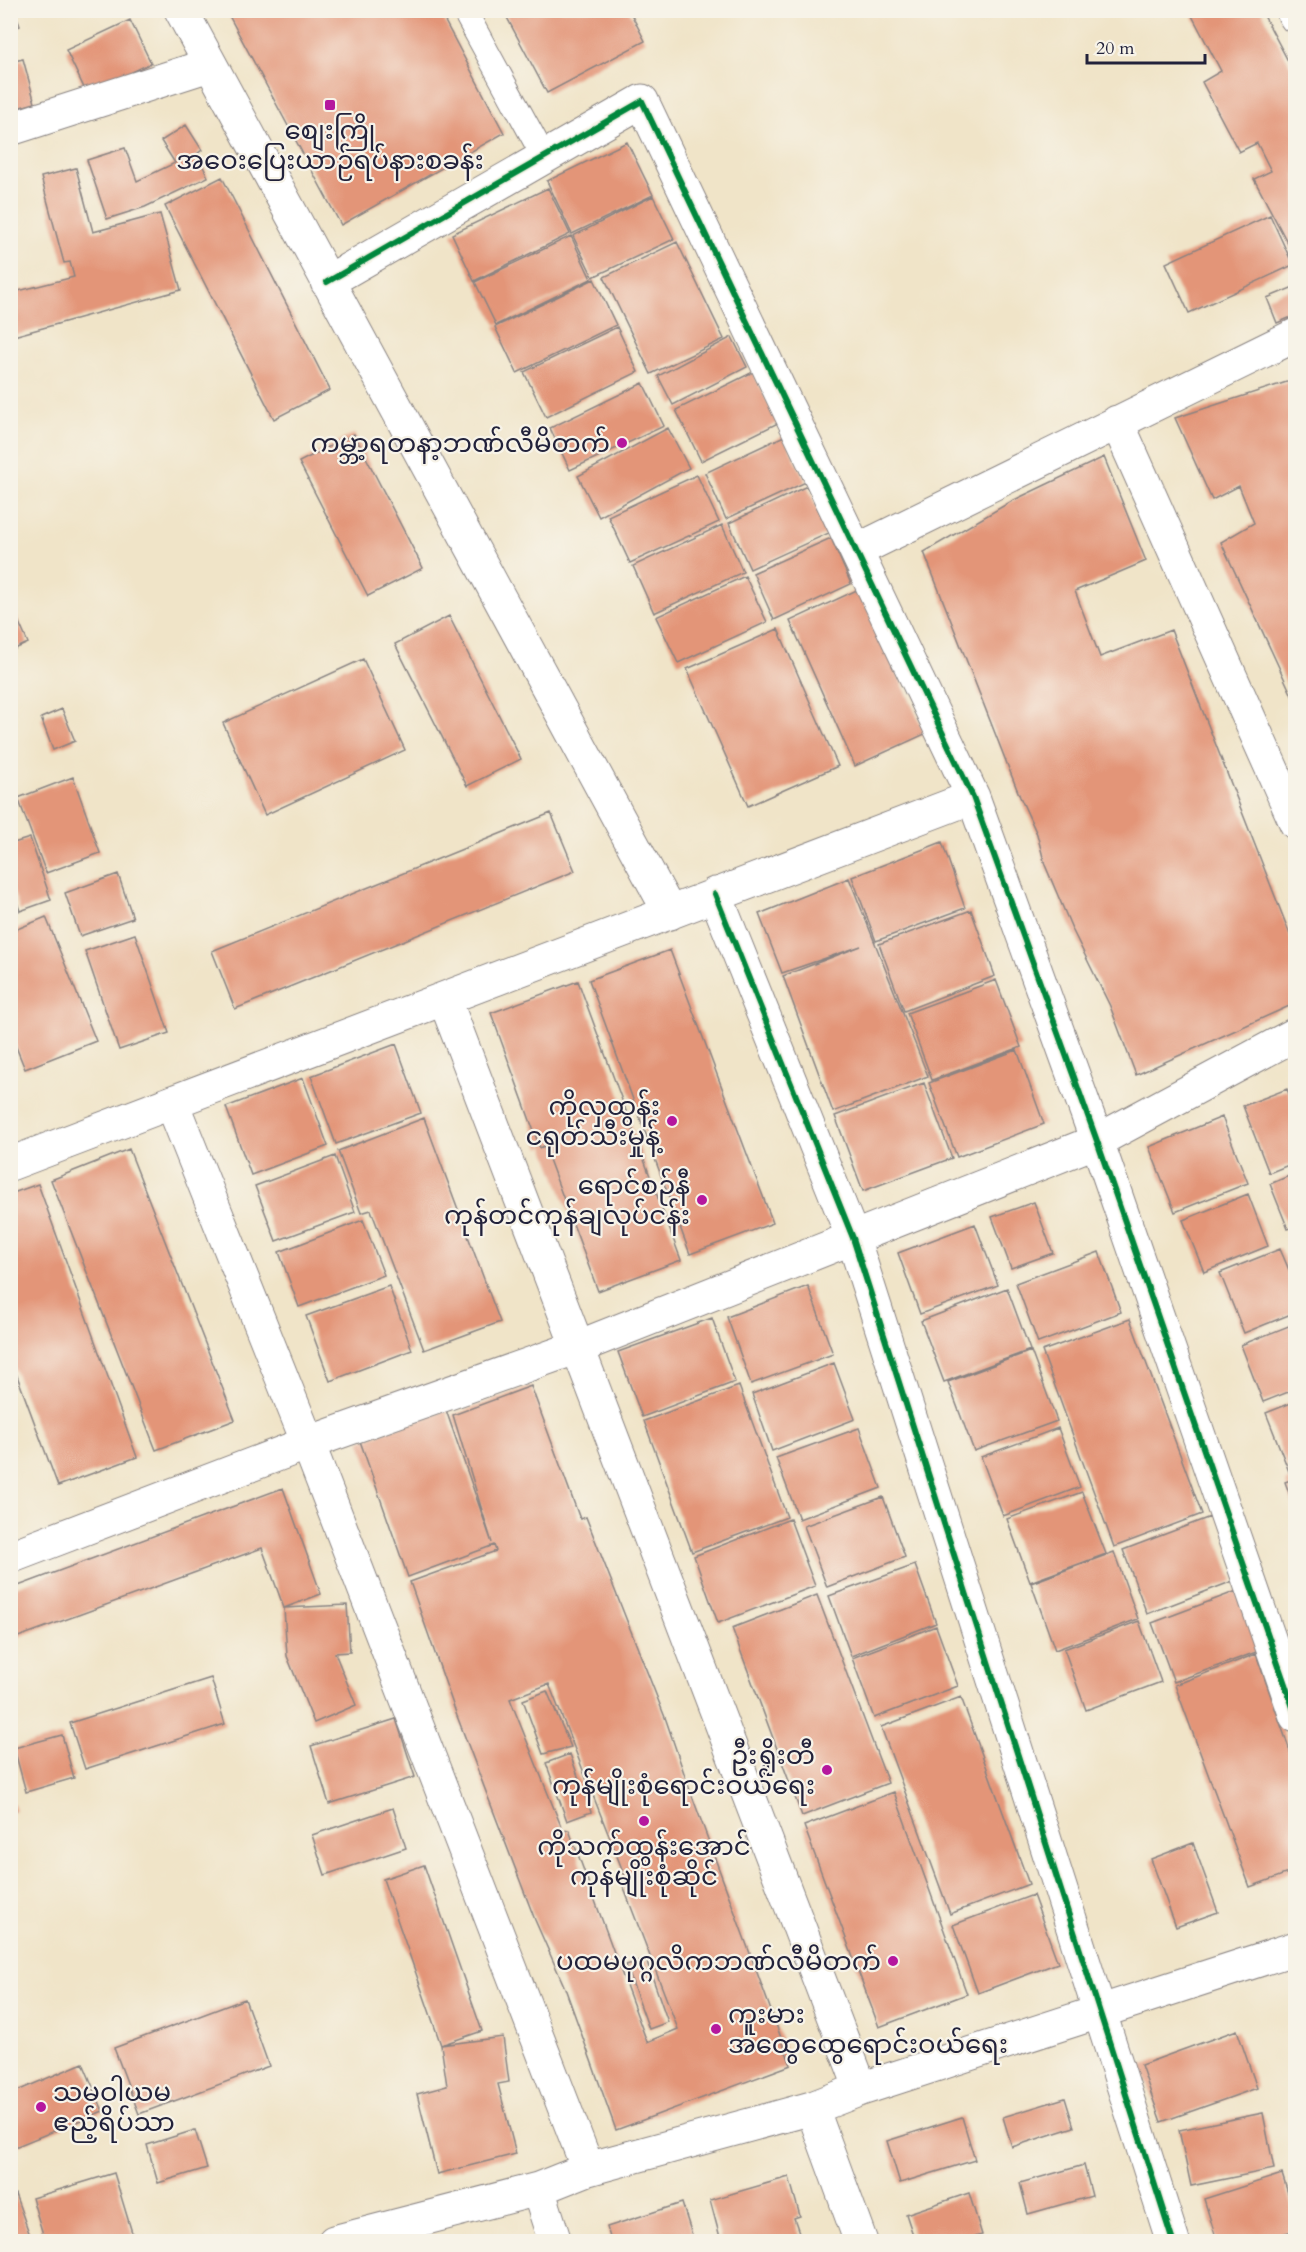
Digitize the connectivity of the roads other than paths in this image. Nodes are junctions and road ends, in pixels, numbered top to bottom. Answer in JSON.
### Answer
{"nodes":[{"id":1,"x":181,"y":10,"type":"edge"},
{"id":2,"x":464,"y":10,"type":"edge"},
{"id":3,"x":1292,"y":10,"type":"edge"},
{"id":4,"x":1296,"y":17,"type":"edge"},
{"id":5,"x":209,"y":65,"type":"junction"},
{"id":6,"x":10,"y":129,"type":"edge"},
{"id":7,"x":544,"y":157,"type":"junction"},
{"id":8,"x":327,"y":282,"type":"junction"},
{"id":9,"x":1296,"y":335,"type":"edge"},
{"id":10,"x":1117,"y":422,"type":"junction"},
{"id":11,"x":856,"y":551,"type":"junction"},
{"id":12,"x":973,"y":797,"type":"junction"},
{"id":13,"x":1296,"y":823,"type":"edge"},
{"id":14,"x":715,"y":894,"type":"junction"},
{"id":15,"x":670,"y":913,"type":"junction"},
{"id":16,"x":445,"y":1000,"type":"junction"},
{"id":17,"x":1296,"y":1034,"type":"edge"},
{"id":18,"x":172,"y":1103,"type":"junction"},
{"id":19,"x":1097,"y":1141,"type":"junction"},
{"id":20,"x":10,"y":1164,"type":"edge"},
{"id":21,"x":853,"y":1238,"type":"junction"},
{"id":22,"x":578,"y":1347,"type":"junction"},
{"id":23,"x":308,"y":1443,"type":"junction"},
{"id":24,"x":10,"y":1557,"type":"edge"},
{"id":25,"x":1296,"y":1716,"type":"edge"},
{"id":26,"x":1296,"y":1948,"type":"edge"},
{"id":27,"x":1098,"y":2012,"type":"junction"},
{"id":28,"x":861,"y":2089,"type":"junction"},
{"id":29,"x":812,"y":2108,"type":"junction"},
{"id":30,"x":588,"y":2169,"type":"junction"},
{"id":31,"x":538,"y":2189,"type":"junction"},
{"id":32,"x":334,"y":2241,"type":"edge"},
{"id":33,"x":555,"y":2241,"type":"edge"},
{"id":34,"x":861,"y":2241,"type":"edge"},
{"id":35,"x":1173,"y":2241,"type":"edge"}],
"edges":[{"from":1,"to":5,"type":"street"},
{"from":2,"to":7,"type":"lane"},
{"from":3,"to":4,"type":"street"},
{"from":5,"to":6,"type":"street"},
{"from":5,"to":8,"type":"street"},
{"from":7,"to":8,"type":"street"},
{"from":7,"to":11,"type":"street"},
{"from":8,"to":15,"type":"street"},
{"from":9,"to":10,"type":"street"},
{"from":10,"to":11,"type":"street"},
{"from":10,"to":13,"type":"street"},
{"from":11,"to":12,"type":"street"},
{"from":12,"to":14,"type":"street"},
{"from":12,"to":19,"type":"street"},
{"from":14,"to":15,"type":"street"},
{"from":14,"to":21,"type":"street"},
{"from":15,"to":16,"type":"street"},
{"from":16,"to":18,"type":"street"},
{"from":16,"to":22,"type":"street"},
{"from":17,"to":19,"type":"street"},
{"from":18,"to":20,"type":"street"},
{"from":18,"to":23,"type":"street"},
{"from":19,"to":21,"type":"street"},
{"from":19,"to":25,"type":"street"},
{"from":21,"to":22,"type":"street"},
{"from":21,"to":27,"type":"street"},
{"from":22,"to":23,"type":"street"},
{"from":22,"to":28,"type":"street"},
{"from":23,"to":24,"type":"street"},
{"from":23,"to":30,"type":"street"},
{"from":26,"to":27,"type":"street"},
{"from":27,"to":28,"type":"street"},
{"from":27,"to":35,"type":"street"},
{"from":28,"to":29,"type":"street"},
{"from":29,"to":30,"type":"street"},
{"from":29,"to":34,"type":"street"},
{"from":30,"to":31,"type":"street"},
{"from":31,"to":32,"type":"street"},
{"from":31,"to":33,"type":"street"}]}
